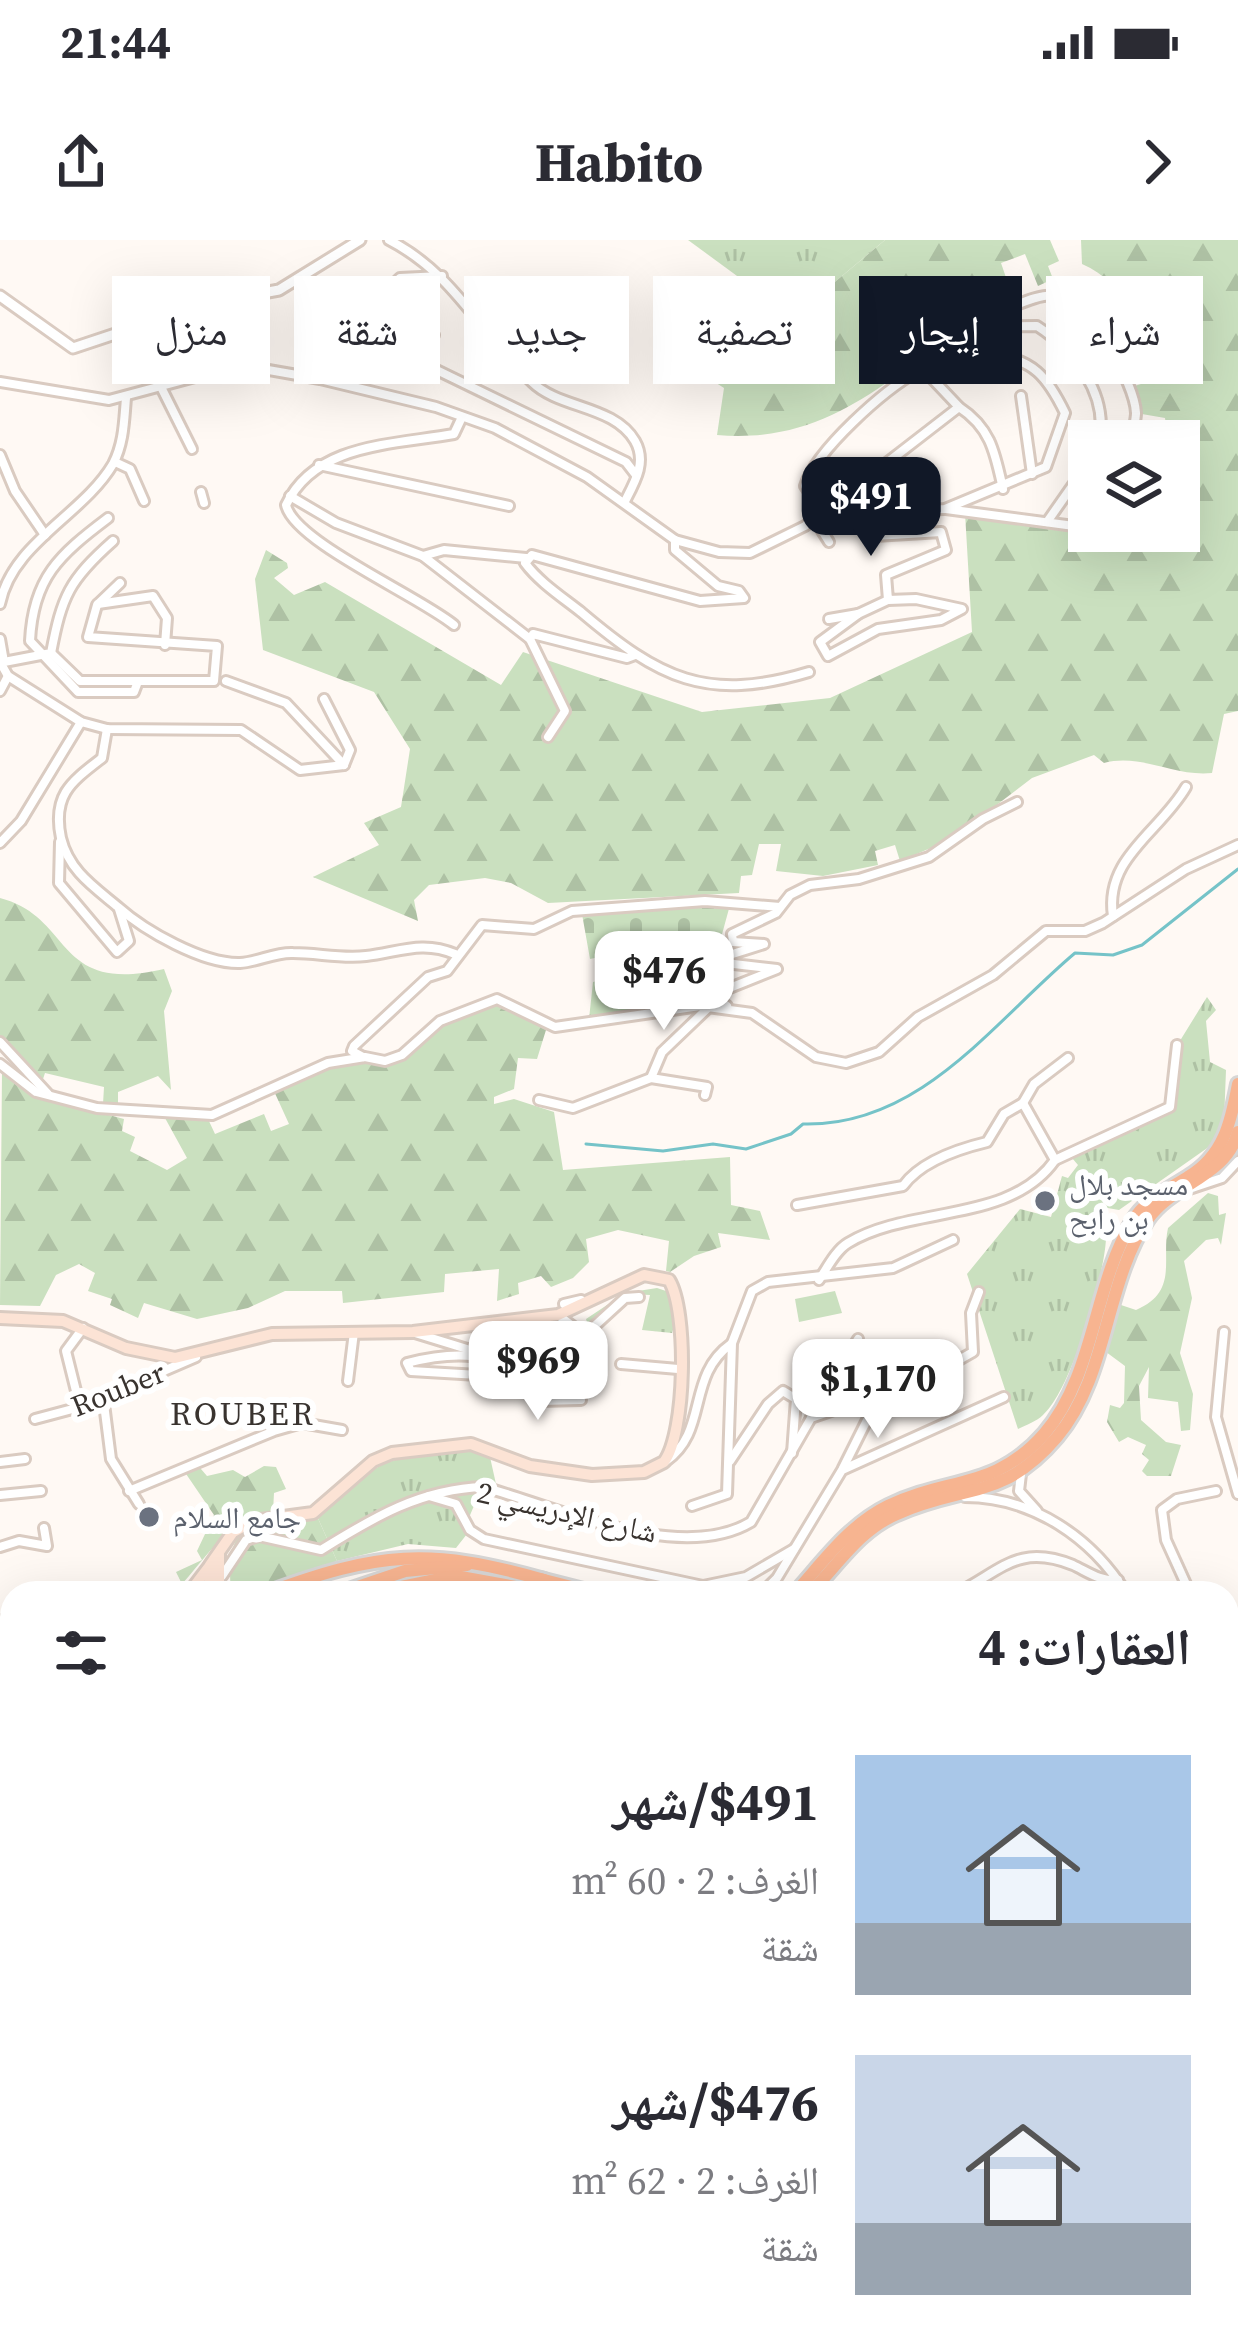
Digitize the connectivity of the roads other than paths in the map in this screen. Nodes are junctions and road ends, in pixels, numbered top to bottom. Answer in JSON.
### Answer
{"nodes":[{"id":1,"x":388,"y":240,"type":"edge"},
{"id":2,"x":358,"y":241,"type":"edge"},
{"id":3,"x":442,"y":276,"type":"joint"},
{"id":4,"x":0,"y":296,"type":"edge"},
{"id":5,"x":1022,"y":304,"type":"edge"},
{"id":6,"x":1022,"y":327,"type":"edge"},
{"id":7,"x":1022,"y":360,"type":"edge"},
{"id":8,"x":440,"y":372,"type":"edge"},
{"id":9,"x":0,"y":382,"type":"edge"},
{"id":10,"x":905,"y":384,"type":"edge"},
{"id":11,"x":935,"y":384,"type":"edge"},
{"id":12,"x":162,"y":389,"type":"junction"},
{"id":13,"x":1021,"y":396,"type":"dead end"},
{"id":14,"x":126,"y":398,"type":"junction"},
{"id":15,"x":959,"y":407,"type":"junction"},
{"id":16,"x":462,"y":417,"type":"junction"},
{"id":17,"x":1100,"y":420,"type":"edge"},
{"id":18,"x":1135,"y":420,"type":"edge"},
{"id":19,"x":192,"y":448,"type":"dead end"},
{"id":20,"x":0,"y":455,"type":"edge"},
{"id":21,"x":114,"y":461,"type":"junction"},
{"id":22,"x":318,"y":464,"type":"junction"},
{"id":23,"x":1032,"y":474,"type":"junction"},
{"id":24,"x":638,"y":477,"type":"junction"},
{"id":25,"x":1003,"y":489,"type":"junction"},
{"id":26,"x":1068,"y":492,"type":"edge"},
{"id":27,"x":290,"y":496,"type":"junction"},
{"id":28,"x":144,"y":501,"type":"dead end"},
{"id":29,"x":625,"y":501,"type":"junction"},
{"id":30,"x":509,"y":506,"type":"dead end"},
{"id":31,"x":945,"y":509,"type":"junction"},
{"id":32,"x":872,"y":512,"type":"junction"},
{"id":33,"x":818,"y":515,"type":"junction"},
{"id":34,"x":108,"y":518,"type":"dead end"},
{"id":35,"x":1046,"y":523,"type":"junction"},
{"id":36,"x":1068,"y":526,"type":"edge"},
{"id":37,"x":45,"y":535,"type":"junction"},
{"id":38,"x":113,"y":541,"type":"dead end"},
{"id":39,"x":829,"y":542,"type":"dead end"},
{"id":40,"x":675,"y":545,"type":"junction"},
{"id":41,"x":423,"y":556,"type":"junction"},
{"id":42,"x":526,"y":558,"type":"junction"},
{"id":43,"x":120,"y":583,"type":"dead end"},
{"id":44,"x":0,"y":600,"type":"edge"},
{"id":45,"x":888,"y":600,"type":"junction"},
{"id":46,"x":97,"y":604,"type":"junction"},
{"id":47,"x":858,"y":614,"type":"junction"},
{"id":48,"x":829,"y":619,"type":"dead end"},
{"id":49,"x":454,"y":625,"type":"dead end"},
{"id":50,"x":0,"y":639,"type":"edge"},
{"id":51,"x":530,"y":639,"type":"junction"},
{"id":52,"x":165,"y":645,"type":"junction"},
{"id":53,"x":51,"y":653,"type":"junction"},
{"id":54,"x":39,"y":654,"type":"junction"},
{"id":55,"x":635,"y":655,"type":"junction"},
{"id":56,"x":2,"y":662,"type":"edge"},
{"id":57,"x":809,"y":672,"type":"dead end"},
{"id":58,"x":8,"y":676,"type":"junction"},
{"id":59,"x":226,"y":681,"type":"dead end"},
{"id":60,"x":137,"y":684,"type":"junction"},
{"id":61,"x":0,"y":691,"type":"edge"},
{"id":62,"x":324,"y":699,"type":"dead end"},
{"id":63,"x":81,"y":722,"type":"junction"},
{"id":64,"x":107,"y":729,"type":"junction"},
{"id":65,"x":548,"y":737,"type":"dead end"},
{"id":66,"x":344,"y":765,"type":"junction"},
{"id":67,"x":1186,"y":787,"type":"dead end"},
{"id":68,"x":1017,"y":802,"type":"dead end"},
{"id":69,"x":61,"y":838,"type":"junction"},
{"id":70,"x":0,"y":844,"type":"edge"},
{"id":71,"x":1238,"y":845,"type":"edge"},
{"id":72,"x":69,"y":861,"type":"junction"},
{"id":73,"x":60,"y":869,"type":"junction"},
{"id":74,"x":780,"y":907,"type":"junction"},
{"id":75,"x":118,"y":908,"type":"junction"},
{"id":76,"x":1112,"y":916,"type":"junction"},
{"id":77,"x":455,"y":954,"type":"junction"},
{"id":78,"x":710,"y":1006,"type":"junction"},
{"id":79,"x":734,"y":1010,"type":"junction"},
{"id":80,"x":0,"y":1042,"type":"edge"},
{"id":81,"x":1177,"y":1045,"type":"dead end"},
{"id":82,"x":364,"y":1058,"type":"junction"},
{"id":83,"x":1067,"y":1058,"type":"dead end"},
{"id":84,"x":0,"y":1064,"type":"edge"},
{"id":85,"x":651,"y":1078,"type":"junction"},
{"id":86,"x":1238,"y":1084,"type":"edge"},
{"id":87,"x":50,"y":1095,"type":"junction"},
{"id":88,"x":705,"y":1095,"type":"dead end"},
{"id":89,"x":539,"y":1100,"type":"dead end"},
{"id":90,"x":1023,"y":1103,"type":"junction"},
{"id":91,"x":1237,"y":1138,"type":"edge"},
{"id":92,"x":1055,"y":1160,"type":"junction"},
{"id":93,"x":1238,"y":1161,"type":"edge"},
{"id":94,"x":1182,"y":1191,"type":"junction"},
{"id":95,"x":797,"y":1204,"type":"dead end"},
{"id":96,"x":953,"y":1240,"type":"dead end"},
{"id":97,"x":819,"y":1280,"type":"junction"},
{"id":98,"x":979,"y":1292,"type":"dead end"},
{"id":99,"x":639,"y":1297,"type":"dead end"},
{"id":100,"x":561,"y":1309,"type":"junction"},
{"id":101,"x":0,"y":1318,"type":"edge"},
{"id":102,"x":83,"y":1328,"type":"junction"},
{"id":103,"x":354,"y":1332,"type":"junction"},
{"id":104,"x":413,"y":1332,"type":"junction"},
{"id":105,"x":1224,"y":1332,"type":"dead end"},
{"id":106,"x":858,"y":1339,"type":"dead end"},
{"id":107,"x":732,"y":1343,"type":"junction"},
{"id":108,"x":636,"y":1351,"type":"dead end"},
{"id":109,"x":199,"y":1356,"type":"junction"},
{"id":110,"x":490,"y":1356,"type":"junction"},
{"id":111,"x":537,"y":1363,"type":"dead end"},
{"id":112,"x":621,"y":1364,"type":"dead end"},
{"id":113,"x":638,"y":1364,"type":"junction"},
{"id":114,"x":678,"y":1369,"type":"junction"},
{"id":115,"x":495,"y":1376,"type":"dead end"},
{"id":116,"x":348,"y":1381,"type":"dead end"},
{"id":117,"x":880,"y":1395,"type":"junction"},
{"id":118,"x":103,"y":1396,"type":"junction"},
{"id":119,"x":1004,"y":1396,"type":"dead end"},
{"id":120,"x":581,"y":1400,"type":"dead end"},
{"id":121,"x":80,"y":1407,"type":"junction"},
{"id":122,"x":812,"y":1418,"type":"junction"},
{"id":123,"x":35,"y":1419,"type":"dead end"},
{"id":124,"x":341,"y":1430,"type":"dead end"},
{"id":125,"x":791,"y":1456,"type":"junction"},
{"id":126,"x":25,"y":1459,"type":"dead end"},
{"id":127,"x":0,"y":1462,"type":"edge"},
{"id":128,"x":664,"y":1462,"type":"junction"},
{"id":129,"x":729,"y":1462,"type":"junction"},
{"id":130,"x":1025,"y":1469,"type":"junction"},
{"id":131,"x":842,"y":1470,"type":"junction"},
{"id":132,"x":41,"y":1491,"type":"dead end"},
{"id":133,"x":128,"y":1491,"type":"junction"},
{"id":134,"x":1216,"y":1491,"type":"dead end"},
{"id":135,"x":1236,"y":1494,"type":"edge"},
{"id":136,"x":0,"y":1495,"type":"edge"},
{"id":137,"x":423,"y":1495,"type":"junction"},
{"id":138,"x":962,"y":1497,"type":"junction"},
{"id":139,"x":139,"y":1504,"type":"dead end"},
{"id":140,"x":692,"y":1506,"type":"dead end"},
{"id":141,"x":1042,"y":1517,"type":"junction"},
{"id":142,"x":44,"y":1528,"type":"dead end"},
{"id":143,"x":0,"y":1547,"type":"edge"},
{"id":144,"x":794,"y":1549,"type":"junction"},
{"id":145,"x":219,"y":1551,"type":"junction"},
{"id":146,"x":210,"y":1565,"type":"junction"},
{"id":147,"x":1118,"y":1580,"type":"joint"},
{"id":148,"x":198,"y":1581,"type":"edge"},
{"id":149,"x":213,"y":1581,"type":"edge"},
{"id":150,"x":216,"y":1581,"type":"edge"},
{"id":151,"x":220,"y":1581,"type":"edge"},
{"id":152,"x":303,"y":1581,"type":"edge"},
{"id":153,"x":375,"y":1581,"type":"edge"},
{"id":154,"x":431,"y":1581,"type":"edge"},
{"id":155,"x":497,"y":1581,"type":"edge"},
{"id":156,"x":519,"y":1581,"type":"edge"},
{"id":157,"x":531,"y":1581,"type":"edge"},
{"id":158,"x":670,"y":1581,"type":"edge"},
{"id":159,"x":731,"y":1581,"type":"edge"},
{"id":160,"x":771,"y":1581,"type":"edge"},
{"id":161,"x":806,"y":1581,"type":"edge"},
{"id":162,"x":821,"y":1581,"type":"edge"},
{"id":163,"x":978,"y":1581,"type":"edge"},
{"id":164,"x":1185,"y":1581,"type":"edge"}],
"edges":[{"from":1,"to":3,"type":"street"},
{"from":2,"to":4,"type":"street"},
{"from":3,"to":24,"type":"street"},
{"from":5,"to":18,"type":"street"},
{"from":6,"to":17,"type":"street"},
{"from":7,"to":23,"type":"street"},
{"from":8,"to":24,"type":"street"},
{"from":9,"to":14,"type":"street"},
{"from":10,"to":33,"type":"street"},
{"from":11,"to":15,"type":"street"},
{"from":12,"to":14,"type":"street"},
{"from":12,"to":16,"type":"street"},
{"from":12,"to":19,"type":"street"},
{"from":13,"to":23,"type":"street"},
{"from":14,"to":21,"type":"street"},
{"from":15,"to":25,"type":"street"},
{"from":15,"to":33,"type":"street"},
{"from":16,"to":22,"type":"street"},
{"from":16,"to":29,"type":"street"},
{"from":20,"to":37,"type":"street"},
{"from":21,"to":28,"type":"street"},
{"from":21,"to":37,"type":"street"},
{"from":22,"to":27,"type":"street"},
{"from":22,"to":30,"type":"street"},
{"from":23,"to":25,"type":"street"},
{"from":24,"to":29,"type":"street"},
{"from":25,"to":31,"type":"street"},
{"from":26,"to":35,"type":"street"},
{"from":27,"to":41,"type":"street"},
{"from":27,"to":49,"type":"street"},
{"from":29,"to":40,"type":"street"},
{"from":31,"to":32,"type":"street"},
{"from":31,"to":35,"type":"street"},
{"from":32,"to":33,"type":"street"},
{"from":32,"to":45,"type":"street"},
{"from":33,"to":39,"type":"street"},
{"from":33,"to":40,"type":"street"},
{"from":34,"to":54,"type":"street"},
{"from":35,"to":36,"type":"street"},
{"from":37,"to":44,"type":"street"},
{"from":38,"to":53,"type":"street"},
{"from":40,"to":42,"type":"street"},
{"from":41,"to":42,"type":"street"},
{"from":41,"to":51,"type":"street"},
{"from":42,"to":55,"type":"street"},
{"from":43,"to":46,"type":"street"},
{"from":45,"to":47,"type":"street"},
{"from":45,"to":47,"type":"street"},
{"from":46,"to":52,"type":"street"},
{"from":46,"to":52,"type":"street"},
{"from":47,"to":48,"type":"street"},
{"from":50,"to":56,"type":"street"},
{"from":51,"to":55,"type":"street"},
{"from":51,"to":65,"type":"street"},
{"from":52,"to":60,"type":"street"},
{"from":53,"to":54,"type":"street"},
{"from":53,"to":60,"type":"street"},
{"from":54,"to":56,"type":"street"},
{"from":54,"to":60,"type":"street"},
{"from":55,"to":57,"type":"street"},
{"from":56,"to":58,"type":"street"},
{"from":58,"to":61,"type":"street"},
{"from":58,"to":63,"type":"street"},
{"from":59,"to":66,"type":"street"},
{"from":62,"to":66,"type":"street"},
{"from":63,"to":64,"type":"street"},
{"from":63,"to":70,"type":"street"},
{"from":64,"to":66,"type":"street"},
{"from":64,"to":69,"type":"street"},
{"from":67,"to":76,"type":"street"},
{"from":68,"to":74,"type":"street"},
{"from":69,"to":72,"type":"street"},
{"from":69,"to":73,"type":"street"},
{"from":71,"to":76,"type":"street"},
{"from":72,"to":73,"type":"street"},
{"from":72,"to":75,"type":"street"},
{"from":73,"to":75,"type":"street"},
{"from":74,"to":77,"type":"street"},
{"from":74,"to":79,"type":"street"},
{"from":75,"to":77,"type":"street"},
{"from":76,"to":79,"type":"street"},
{"from":77,"to":82,"type":"street"},
{"from":78,"to":79,"type":"street"},
{"from":78,"to":82,"type":"street"},
{"from":78,"to":85,"type":"street"},
{"from":80,"to":87,"type":"street"},
{"from":81,"to":92,"type":"street"},
{"from":82,"to":87,"type":"street"},
{"from":83,"to":90,"type":"street"},
{"from":84,"to":87,"type":"street"},
{"from":85,"to":88,"type":"street"},
{"from":85,"to":89,"type":"street"},
{"from":86,"to":161,"type":"highway"},
{"from":90,"to":92,"type":"street"},
{"from":90,"to":95,"type":"street"},
{"from":91,"to":94,"type":"highway"},
{"from":92,"to":97,"type":"street"},
{"from":93,"to":94,"type":"street"},
{"from":94,"to":130,"type":"highway"},
{"from":96,"to":97,"type":"street"},
{"from":97,"to":107,"type":"street"},
{"from":98,"to":117,"type":"street"},
{"from":99,"to":100,"type":"street"},
{"from":100,"to":104,"type":"main road"},
{"from":100,"to":114,"type":"main road"},
{"from":101,"to":102,"type":"main road"},
{"from":102,"to":109,"type":"main road"},
{"from":102,"to":121,"type":"street"},
{"from":103,"to":104,"type":"main road"},
{"from":103,"to":109,"type":"main road"},
{"from":103,"to":116,"type":"street"},
{"from":104,"to":110,"type":"street"},
{"from":105,"to":135,"type":"street"},
{"from":106,"to":122,"type":"street","name":"شارع الإدريسي 2"},
{"from":107,"to":128,"type":"street"},
{"from":107,"to":129,"type":"street"},
{"from":108,"to":113,"type":"street"},
{"from":109,"to":118,"type":"street","name":"Rouber"},
{"from":110,"to":111,"type":"street"},
{"from":110,"to":115,"type":"street"},
{"from":110,"to":120,"type":"street"},
{"from":112,"to":113,"type":"street"},
{"from":113,"to":114,"type":"street"},
{"from":114,"to":128,"type":"main road"},
{"from":117,"to":122,"type":"street"},
{"from":117,"to":131,"type":"street"},
{"from":118,"to":121,"type":"street","name":"Rouber"},
{"from":118,"to":133,"type":"street"},
{"from":119,"to":131,"type":"street"},
{"from":121,"to":123,"type":"street","name":"Rouber"},
{"from":122,"to":125,"type":"street","name":"شارع الإدريسي 2"},
{"from":124,"to":133,"type":"street"},
{"from":125,"to":129,"type":"street"},
{"from":125,"to":137,"type":"street","name":"شارع الإدريسي 2"},
{"from":126,"to":127,"type":"street"},
{"from":128,"to":145,"type":"main road"},
{"from":129,"to":140,"type":"street"},
{"from":130,"to":138,"type":"highway"},
{"from":130,"to":141,"type":"street"},
{"from":131,"to":144,"type":"street"},
{"from":132,"to":136,"type":"street"},
{"from":133,"to":139,"type":"street"},
{"from":134,"to":164,"type":"street"},
{"from":137,"to":151,"type":"street","name":"شارع الإدريسي 2"},
{"from":137,"to":158,"type":"street"},
{"from":138,"to":141,"type":"street"},
{"from":138,"to":162,"type":"highway"},
{"from":141,"to":147,"type":"street"},
{"from":142,"to":143,"type":"street"},
{"from":144,"to":159,"type":"street"},
{"from":144,"to":160,"type":"street"},
{"from":145,"to":146,"type":"main road"},
{"from":145,"to":150,"type":"main road"},
{"from":146,"to":148,"type":"main road"},
{"from":146,"to":149,"type":"main road"},
{"from":147,"to":163,"type":"street"},
{"from":152,"to":157,"type":"highway"},
{"from":153,"to":156,"type":"highway"},
{"from":154,"to":155,"type":"highway"}]}
